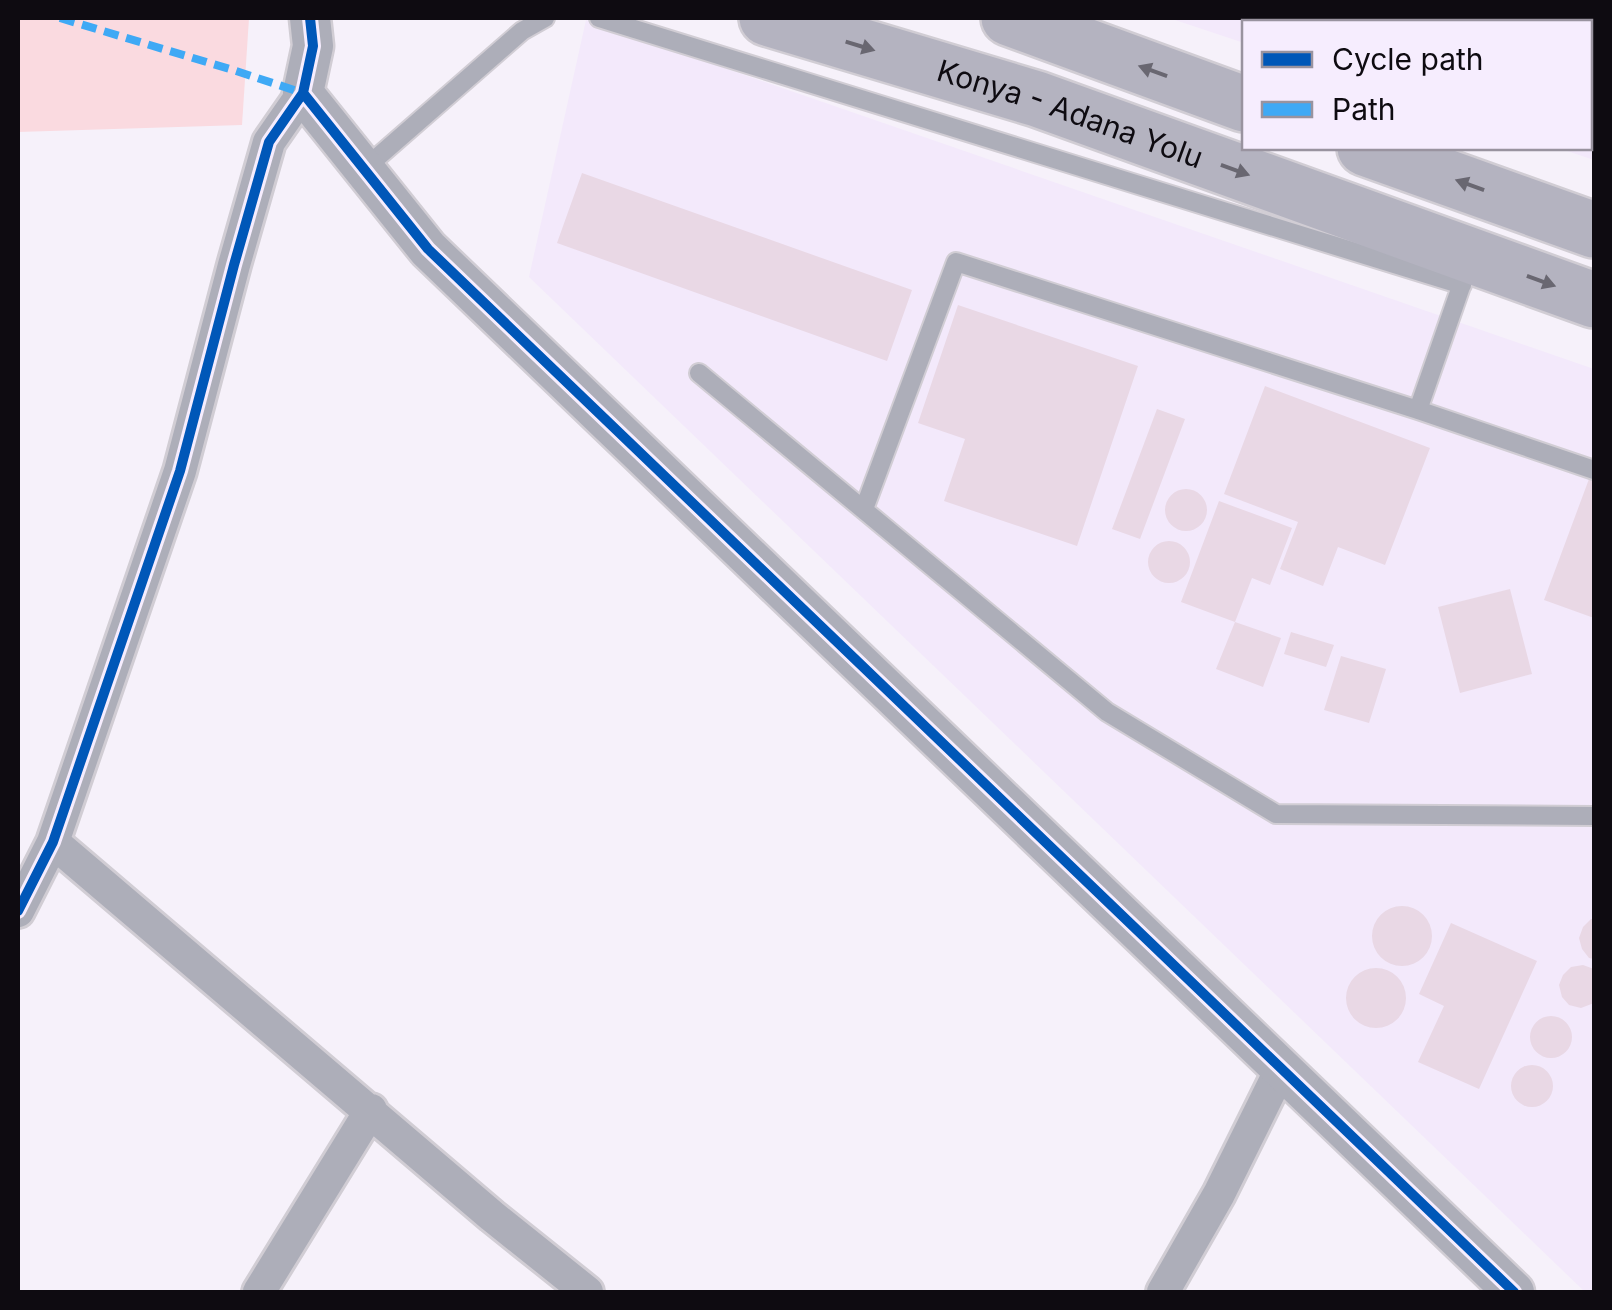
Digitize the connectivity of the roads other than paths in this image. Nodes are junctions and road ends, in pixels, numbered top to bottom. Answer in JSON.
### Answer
{"nodes":[{"id":1,"x":545,"y":18,"type":"edge"},
{"id":2,"x":599,"y":18,"type":"edge"},
{"id":3,"x":767,"y":18,"type":"edge"},
{"id":4,"x":1009,"y":18,"type":"edge"},
{"id":5,"x":318,"y":27,"type":"edge"},
{"id":6,"x":303,"y":94,"type":"junction"},
{"id":7,"x":1242,"y":103,"type":"edge"},
{"id":8,"x":1371,"y":150,"type":"edge"},
{"id":9,"x":364,"y":170,"type":"junction"},
{"id":10,"x":1594,"y":230,"type":"edge"},
{"id":11,"x":1467,"y":271,"type":"junction"},
{"id":12,"x":1594,"y":300,"type":"edge"},
{"id":13,"x":700,"y":373,"type":"dead end"},
{"id":14,"x":1418,"y":410,"type":"junction"},
{"id":15,"x":1594,"y":470,"type":"edge"},
{"id":16,"x":864,"y":509,"type":"junction"},
{"id":17,"x":1594,"y":816,"type":"edge"},
{"id":18,"x":54,"y":842,"type":"junction"},
{"id":19,"x":18,"y":911,"type":"edge"},
{"id":20,"x":1281,"y":1069,"type":"junction"},
{"id":21,"x":371,"y":1110,"type":"junction"},
{"id":22,"x":1495,"y":1286,"type":"edge"},
{"id":23,"x":260,"y":1292,"type":"edge"},
{"id":24,"x":587,"y":1292,"type":"edge"},
{"id":25,"x":1163,"y":1292,"type":"edge"}],
"edges":[{"from":1,"to":9,"type":"lane"},
{"from":2,"to":11,"type":"lane"},
{"from":3,"to":11,"type":"highway","name":"Konya - Adana Yolu","one_way":true},
{"from":7,"to":4,"type":"highway","one_way":true},
{"from":5,"to":6,"type":"street"},
{"from":6,"to":9,"type":"street"},
{"from":6,"to":18,"type":"street"},
{"from":10,"to":8,"type":"highway","one_way":true},
{"from":9,"to":20,"type":"street"},
{"from":11,"to":12,"type":"highway","name":"Konya - Adana Yolu","one_way":true},
{"from":11,"to":14,"type":"lane"},
{"from":13,"to":16,"type":"lane"},
{"from":14,"to":15,"type":"lane"},
{"from":14,"to":16,"type":"lane"},
{"from":16,"to":17,"type":"lane"},
{"from":18,"to":19,"type":"street"},
{"from":18,"to":21,"type":"street"},
{"from":20,"to":22,"type":"street"},
{"from":20,"to":25,"type":"street"},
{"from":21,"to":23,"type":"street"},
{"from":21,"to":24,"type":"street"}]}
